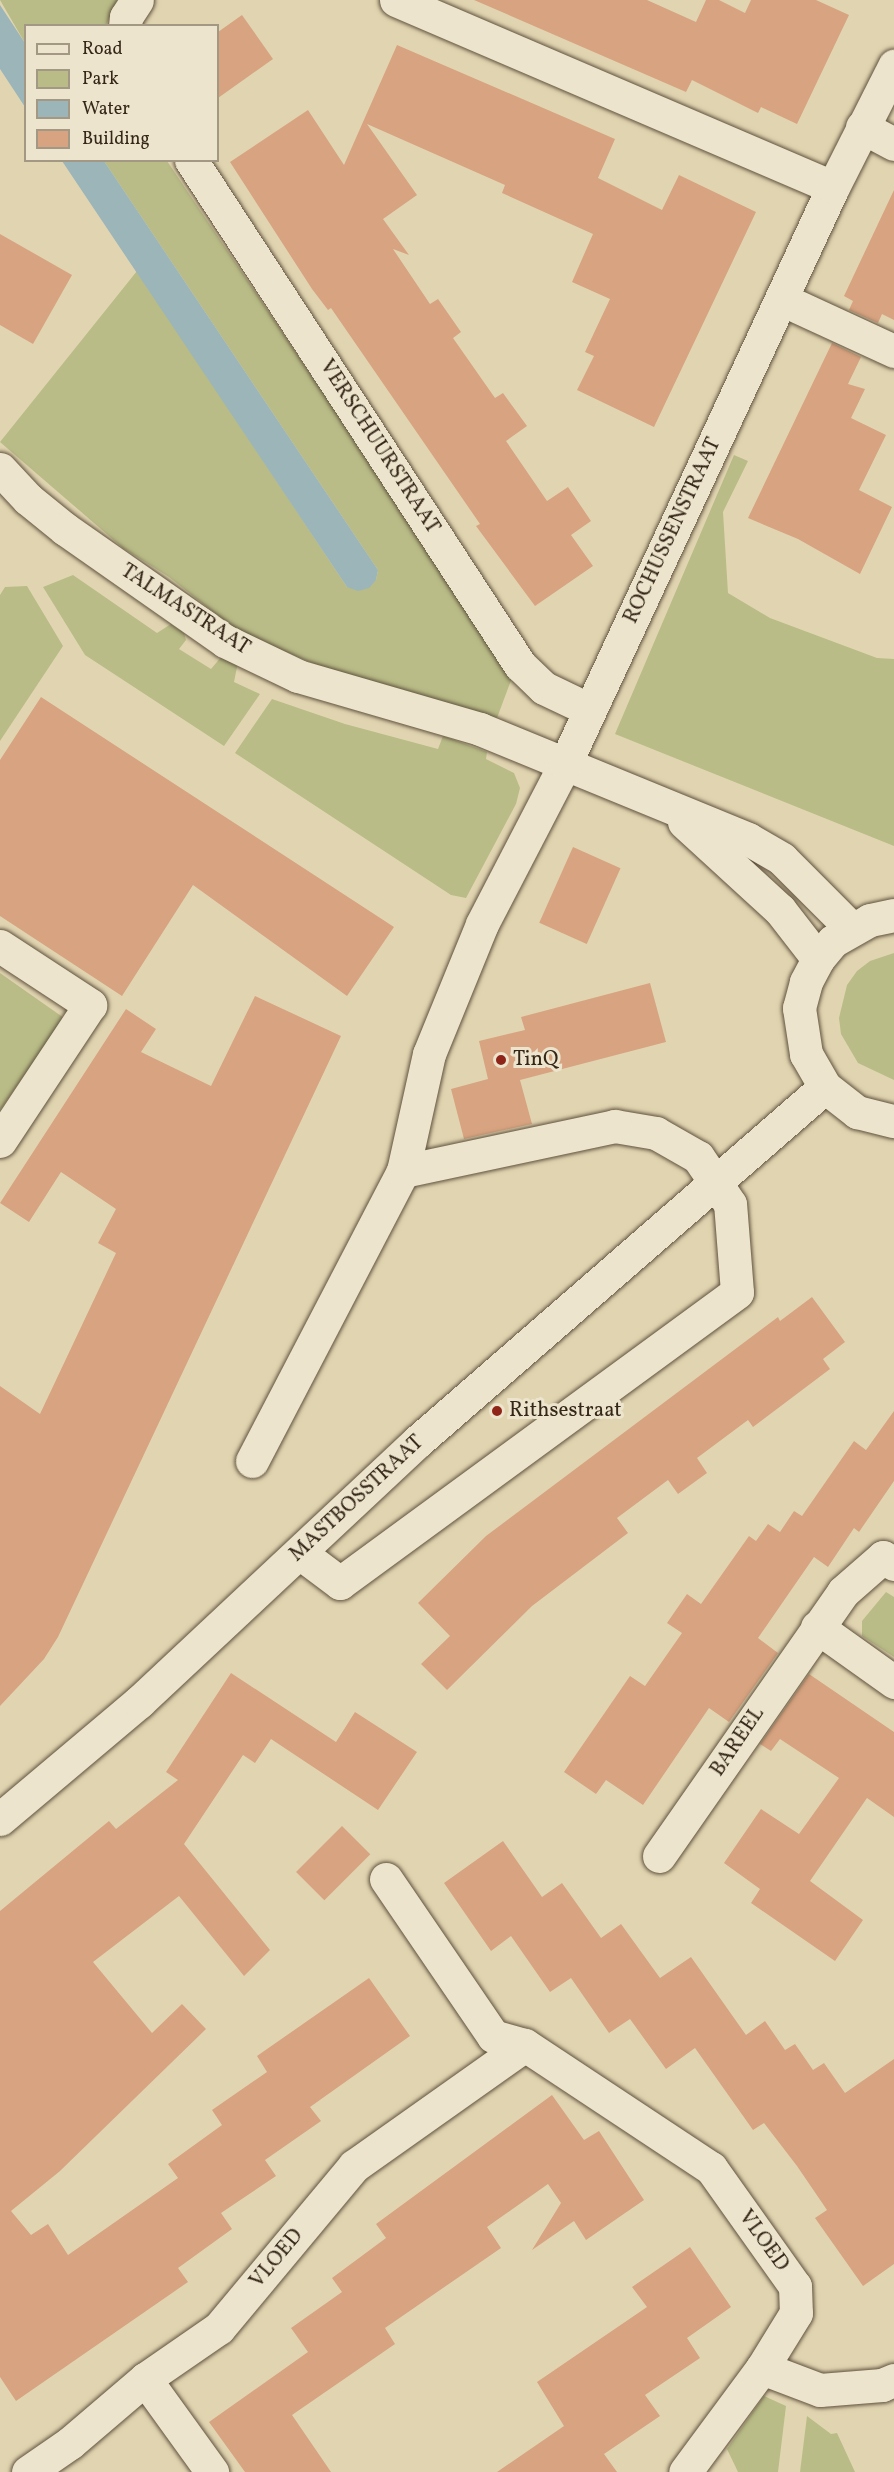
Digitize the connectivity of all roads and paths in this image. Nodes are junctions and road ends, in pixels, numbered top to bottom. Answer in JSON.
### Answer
{"nodes":[{"id":1,"x":137,"y":0,"type":"edge"},
{"id":2,"x":396,"y":0,"type":"edge"},
{"id":3,"x":125,"y":24,"type":"edge"},
{"id":4,"x":894,"y":66,"type":"edge"},
{"id":5,"x":862,"y":127,"type":"junction"},
{"id":6,"x":894,"y":144,"type":"edge"},
{"id":7,"x":192,"y":162,"type":"edge"},
{"id":8,"x":833,"y":187,"type":"junction"},
{"id":9,"x":783,"y":300,"type":"junction"},
{"id":10,"x":894,"y":351,"type":"edge"},
{"id":11,"x":0,"y":469,"type":"edge"},
{"id":12,"x":588,"y":709,"type":"junction"},
{"id":13,"x":565,"y":764,"type":"junction"},
{"id":14,"x":667,"y":807,"type":"junction"},
{"id":15,"x":894,"y":915,"type":"edge"},
{"id":16,"x":851,"y":928,"type":"junction"},
{"id":17,"x":0,"y":946,"type":"edge"},
{"id":18,"x":818,"y":958,"type":"junction"},
{"id":19,"x":825,"y":1087,"type":"junction"},
{"id":20,"x":894,"y":1122,"type":"edge"},
{"id":21,"x":0,"y":1141,"type":"edge"},
{"id":22,"x":403,"y":1171,"type":"junction"},
{"id":23,"x":716,"y":1182,"type":"junction"},
{"id":24,"x":252,"y":1461,"type":"dead end"},
{"id":25,"x":300,"y":1552,"type":"junction"},
{"id":26,"x":894,"y":1564,"type":"edge"},
{"id":27,"x":817,"y":1627,"type":"junction"},
{"id":28,"x":894,"y":1682,"type":"edge"},
{"id":29,"x":0,"y":1819,"type":"edge"},
{"id":30,"x":659,"y":1856,"type":"dead end"},
{"id":31,"x":386,"y":1879,"type":"dead end"},
{"id":32,"x":525,"y":2045,"type":"junction"},
{"id":33,"x":762,"y":2368,"type":"junction"},
{"id":34,"x":145,"y":2379,"type":"junction"},
{"id":35,"x":894,"y":2380,"type":"edge"},
{"id":36,"x":28,"y":2472,"type":"edge"},
{"id":37,"x":212,"y":2472,"type":"edge"},
{"id":38,"x":685,"y":2472,"type":"edge"}],
"edges":[{"from":1,"to":3,"type":"street"},
{"from":2,"to":8,"type":"street"},
{"from":4,"to":5,"type":"street","name":"ROCHUSSENSTRAAT"},
{"from":5,"to":6,"type":"street"},
{"from":5,"to":8,"type":"street","name":"ROCHUSSENSTRAAT"},
{"from":7,"to":12,"type":"street","name":"VERSCHUURSTRAAT"},
{"from":8,"to":9,"type":"street","name":"ROCHUSSENSTRAAT"},
{"from":9,"to":10,"type":"street"},
{"from":9,"to":12,"type":"street","name":"ROCHUSSENSTRAAT"},
{"from":11,"to":13,"type":"street","name":"TALMASTRAAT"},
{"from":12,"to":13,"type":"street","name":"ROCHUSSENSTRAAT"},
{"from":13,"to":14,"type":"street"},
{"from":13,"to":22,"type":"street","name":"ROCHUSSENSTRAAT"},
{"from":14,"to":16,"type":"street"},
{"from":14,"to":18,"type":"street"},
{"from":15,"to":16,"type":"street"},
{"from":16,"to":18,"type":"street"},
{"from":17,"to":21,"type":"street"},
{"from":18,"to":19,"type":"street"},
{"from":19,"to":20,"type":"street"},
{"from":19,"to":23,"type":"street","name":"MASTBOSSTRAAT"},
{"from":22,"to":23,"type":"street"},
{"from":22,"to":24,"type":"street"},
{"from":23,"to":25,"type":"street","name":"MASTBOSSTRAAT"},
{"from":23,"to":25,"type":"street"},
{"from":25,"to":29,"type":"street","name":"MASTBOSSTRAAT"},
{"from":26,"to":27,"type":"street","name":"BAREEL"},
{"from":27,"to":28,"type":"street"},
{"from":27,"to":30,"type":"street","name":"BAREEL"},
{"from":31,"to":32,"type":"street","name":"VLOED"},
{"from":32,"to":33,"type":"street","name":"VLOED"},
{"from":32,"to":34,"type":"street","name":"VLOED"},
{"from":33,"to":35,"type":"street"},
{"from":33,"to":38,"type":"street","name":"VLOED"},
{"from":34,"to":36,"type":"street","name":"VLOED"},
{"from":34,"to":37,"type":"street"}]}
